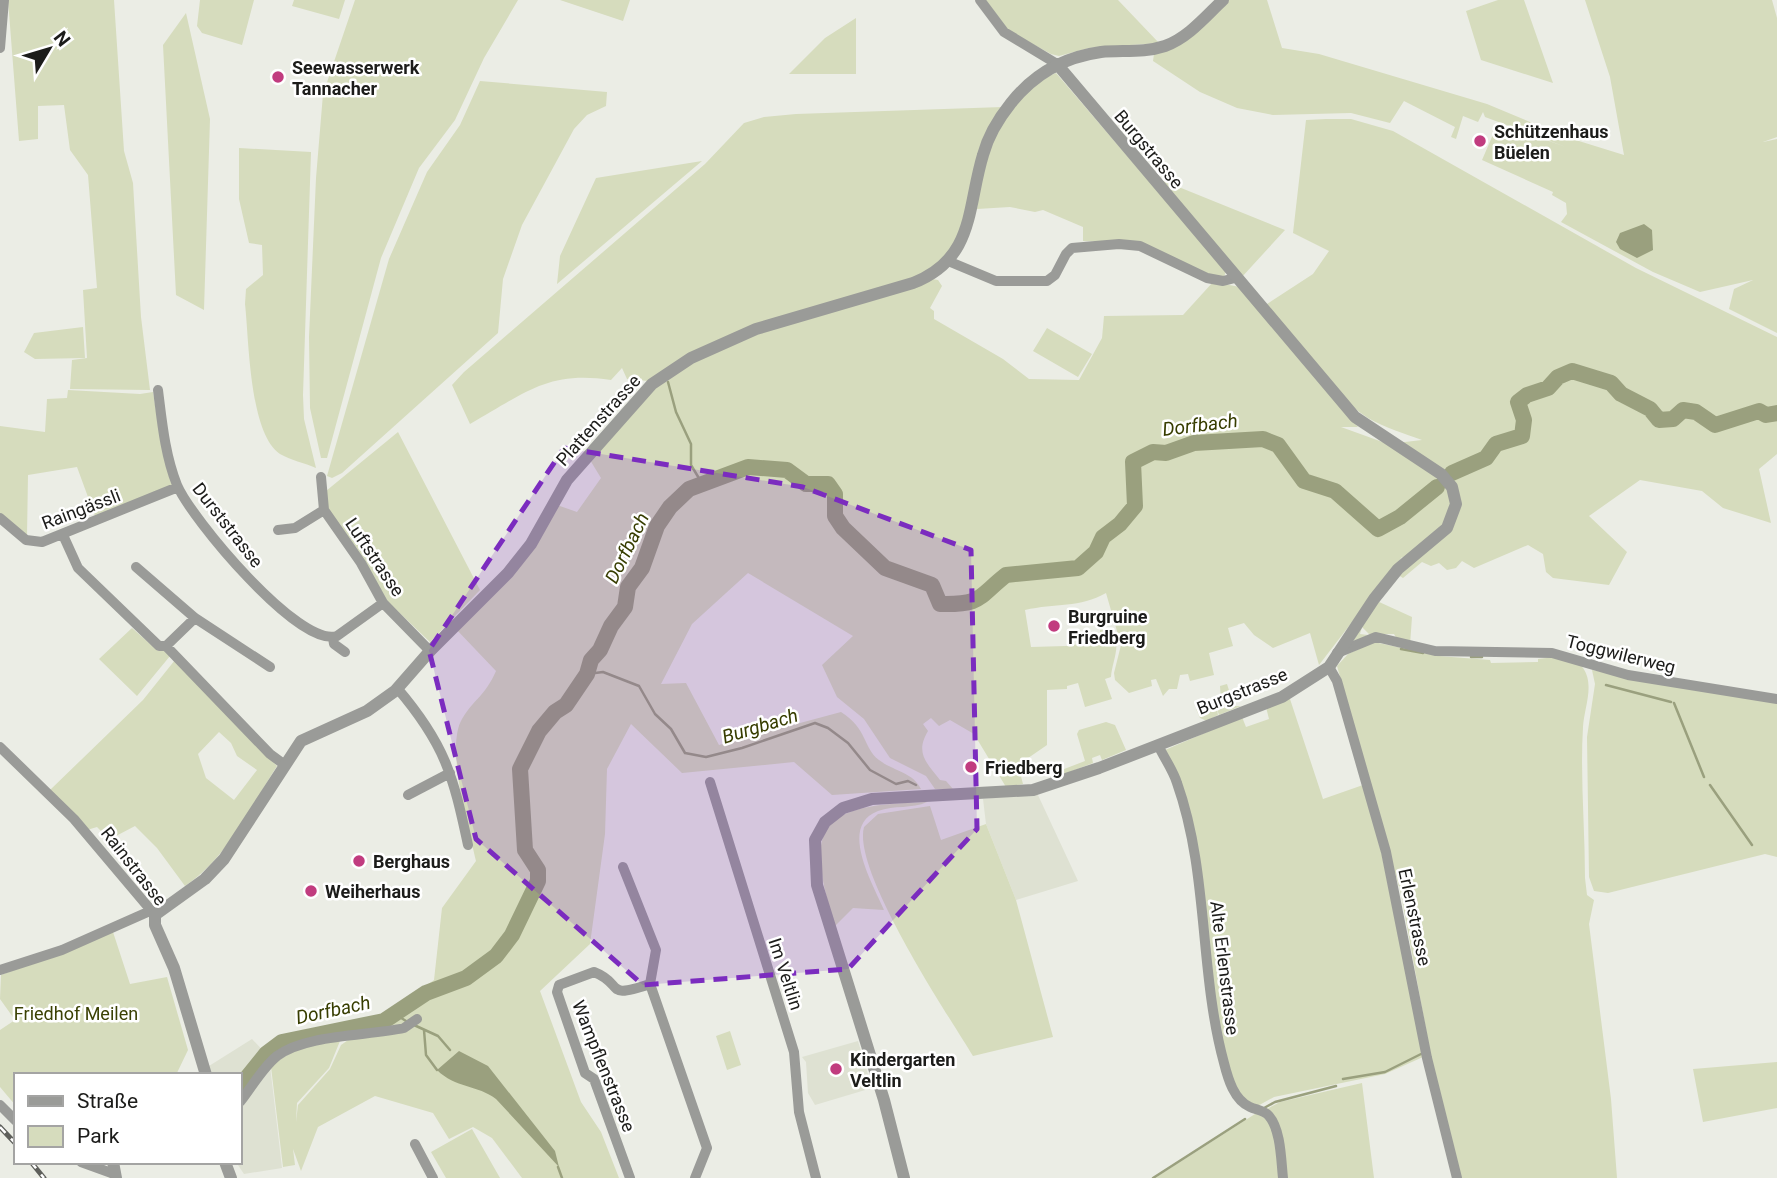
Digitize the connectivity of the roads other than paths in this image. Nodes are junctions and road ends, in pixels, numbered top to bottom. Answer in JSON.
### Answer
{"nodes":[{"id":1,"x":4,"y":0,"type":"edge"},
{"id":2,"x":980,"y":0,"type":"edge"},
{"id":3,"x":1223,"y":0,"type":"edge"},
{"id":4,"x":0,"y":48,"type":"edge"},
{"id":5,"x":1057,"y":64,"type":"junction"},
{"id":6,"x":948,"y":261,"type":"junction"},
{"id":7,"x":1234,"y":278,"type":"junction"},
{"id":8,"x":158,"y":390,"type":"dead end"},
{"id":9,"x":321,"y":477,"type":"dead end"},
{"id":10,"x":178,"y":487,"type":"junction"},
{"id":11,"x":324,"y":510,"type":"junction"},
{"id":12,"x":0,"y":518,"type":"edge"},
{"id":13,"x":278,"y":530,"type":"dead end"},
{"id":14,"x":63,"y":535,"type":"junction"},
{"id":15,"x":136,"y":567,"type":"dead end"},
{"id":16,"x":383,"y":603,"type":"junction"},
{"id":17,"x":195,"y":618,"type":"junction"},
{"id":18,"x":333,"y":638,"type":"junction"},
{"id":19,"x":166,"y":646,"type":"junction"},
{"id":20,"x":430,"y":651,"type":"junction"},
{"id":21,"x":345,"y":652,"type":"dead end"},
{"id":22,"x":1336,"y":653,"type":"junction"},
{"id":23,"x":270,"y":667,"type":"dead end"},
{"id":24,"x":1329,"y":667,"type":"junction"},
{"id":25,"x":397,"y":688,"type":"junction"},
{"id":26,"x":1777,"y":699,"type":"edge"},
{"id":27,"x":1158,"y":745,"type":"junction"},
{"id":28,"x":0,"y":747,"type":"edge"},
{"id":29,"x":285,"y":765,"type":"junction"},
{"id":30,"x":450,"y":773,"type":"junction"},
{"id":31,"x":710,"y":782,"type":"dead end"},
{"id":32,"x":408,"y":795,"type":"dead end"},
{"id":33,"x":468,"y":845,"type":"dead end"},
{"id":34,"x":623,"y":867,"type":"dead end"},
{"id":35,"x":152,"y":913,"type":"junction"},
{"id":36,"x":0,"y":970,"type":"edge"},
{"id":37,"x":650,"y":984,"type":"junction"},
{"id":38,"x":417,"y":1019,"type":"dead end"},
{"id":39,"x":205,"y":1073,"type":"edge"},
{"id":40,"x":242,"y":1099,"type":"edge"},
{"id":41,"x":0,"y":1105,"type":"edge"},
{"id":42,"x":14,"y":1119,"type":"edge"},
{"id":43,"x":415,"y":1144,"type":"dead end"},
{"id":44,"x":89,"y":1164,"type":"edge"},
{"id":45,"x":115,"y":1171,"type":"edge"},
{"id":46,"x":433,"y":1178,"type":"edge"},
{"id":47,"x":630,"y":1178,"type":"edge"},
{"id":48,"x":695,"y":1178,"type":"edge"},
{"id":49,"x":816,"y":1178,"type":"edge"},
{"id":50,"x":904,"y":1178,"type":"edge"},
{"id":51,"x":1283,"y":1178,"type":"edge"},
{"id":52,"x":1457,"y":1178,"type":"edge"}],
"edges":[{"from":1,"to":4,"type":"street"},
{"from":2,"to":5,"type":"street"},
{"from":3,"to":5,"type":"street","name":"Plattenstrasse"},
{"from":5,"to":6,"type":"street","name":"Plattenstrasse"},
{"from":5,"to":7,"type":"street","name":"Burgstrasse"},
{"from":6,"to":7,"type":"street"},
{"from":6,"to":20,"type":"street","name":"Plattenstrasse"},
{"from":7,"to":22,"type":"street","name":"Burgstrasse"},
{"from":8,"to":10,"type":"street","name":"Durststrasse"},
{"from":9,"to":11,"type":"street"},
{"from":10,"to":14,"type":"street","name":"Raingässli"},
{"from":10,"to":18,"type":"street","name":"Durststrasse"},
{"from":11,"to":13,"type":"street"},
{"from":11,"to":16,"type":"street","name":"Luftstrasse"},
{"from":12,"to":14,"type":"street","name":"Raingässli"},
{"from":14,"to":19,"type":"street"},
{"from":15,"to":17,"type":"street"},
{"from":16,"to":18,"type":"street"},
{"from":16,"to":20,"type":"street","name":"Luftstrasse"},
{"from":17,"to":19,"type":"street"},
{"from":17,"to":23,"type":"street"},
{"from":18,"to":21,"type":"street","name":"Durststrasse"},
{"from":19,"to":29,"type":"street"},
{"from":20,"to":25,"type":"street","name":"Plattenstrasse"},
{"from":22,"to":24,"type":"street","name":"Burgstrasse"},
{"from":22,"to":26,"type":"street","name":"Toggwilerweg"},
{"from":24,"to":27,"type":"street","name":"Burgstrasse"},
{"from":24,"to":52,"type":"street","name":"Erlenstrasse"},
{"from":25,"to":29,"type":"street","name":"Plattenstrasse"},
{"from":25,"to":30,"type":"street"},
{"from":27,"to":50,"type":"street","name":"Burgstrasse"},
{"from":27,"to":51,"type":"street","name":"Alte Erlenstrasse"},
{"from":28,"to":35,"type":"street","name":"Rainstrasse"},
{"from":29,"to":35,"type":"street","name":"Plattenstrasse"},
{"from":30,"to":32,"type":"street"},
{"from":30,"to":33,"type":"street"},
{"from":31,"to":49,"type":"street","name":"Im Veltlin"},
{"from":34,"to":37,"type":"street"},
{"from":35,"to":36,"type":"street","name":"Plattenstrasse"},
{"from":35,"to":39,"type":"street","name":"Rainstrasse"},
{"from":37,"to":47,"type":"street","name":"Wampflenstrasse"},
{"from":37,"to":48,"type":"street"},
{"from":38,"to":40,"type":"street"},
{"from":41,"to":42,"type":"street"},
{"from":43,"to":46,"type":"street"},
{"from":44,"to":45,"type":"street"}]}
